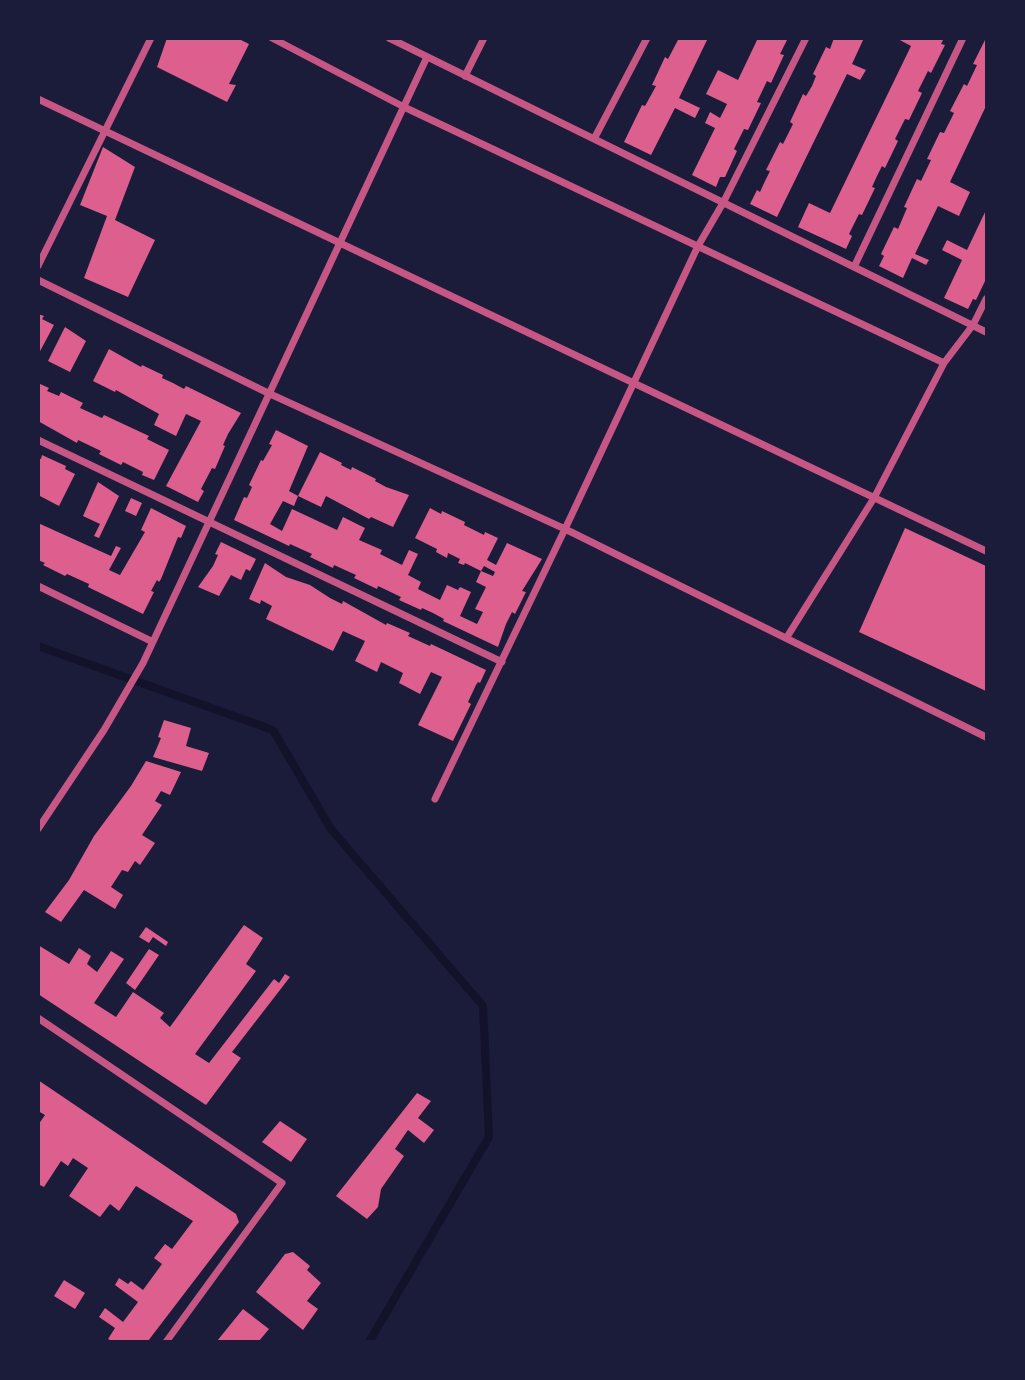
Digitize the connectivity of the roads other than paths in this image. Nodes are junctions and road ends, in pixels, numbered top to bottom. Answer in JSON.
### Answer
{"nodes":[{"id":1,"x":152,"y":38,"type":"edge"},
{"id":2,"x":272,"y":38,"type":"edge"},
{"id":3,"x":389,"y":38,"type":"edge"},
{"id":4,"x":484,"y":38,"type":"edge"},
{"id":5,"x":647,"y":38,"type":"edge"},
{"id":6,"x":806,"y":38,"type":"edge"},
{"id":7,"x":963,"y":38,"type":"edge"},
{"id":8,"x":427,"y":57,"type":"junction"},
{"id":9,"x":466,"y":76,"type":"junction"},
{"id":10,"x":38,"y":99,"type":"edge"},
{"id":11,"x":404,"y":107,"type":"junction"},
{"id":12,"x":105,"y":131,"type":"junction"},
{"id":13,"x":594,"y":139,"type":"junction"},
{"id":14,"x":723,"y":203,"type":"junction"},
{"id":15,"x":339,"y":242,"type":"junction"},
{"id":16,"x":698,"y":246,"type":"junction"},
{"id":17,"x":38,"y":266,"type":"edge"},
{"id":18,"x":854,"y":267,"type":"junction"},
{"id":19,"x":38,"y":280,"type":"edge"},
{"id":20,"x":986,"y":299,"type":"edge"},
{"id":21,"x":973,"y":325,"type":"junction"},
{"id":22,"x":986,"y":332,"type":"edge"},
{"id":23,"x":944,"y":363,"type":"junction"},
{"id":24,"x":633,"y":383,"type":"junction"},
{"id":25,"x":268,"y":393,"type":"junction"},
{"id":26,"x":38,"y":440,"type":"edge"},
{"id":27,"x":874,"y":498,"type":"junction"},
{"id":28,"x":208,"y":521,"type":"junction"},
{"id":29,"x":565,"y":529,"type":"junction"},
{"id":30,"x":986,"y":551,"type":"edge"},
{"id":31,"x":38,"y":586,"type":"edge"},
{"id":32,"x":787,"y":637,"type":"junction"},
{"id":33,"x":151,"y":641,"type":"junction"},
{"id":34,"x":502,"y":662,"type":"junction"},
{"id":35,"x":986,"y":737,"type":"edge"},
{"id":36,"x":435,"y":799,"type":"dead end"},
{"id":37,"x":38,"y":829,"type":"edge"},
{"id":38,"x":38,"y":1018,"type":"edge"},
{"id":39,"x":166,"y":1342,"type":"edge"}],
"edges":[{"from":1,"to":12,"type":"street"},
{"from":2,"to":11,"type":"street"},
{"from":3,"to":8,"type":"street"},
{"from":4,"to":9,"type":"street"},
{"from":5,"to":13,"type":"street"},
{"from":6,"to":14,"type":"street"},
{"from":7,"to":18,"type":"street"},
{"from":8,"to":9,"type":"street"},
{"from":8,"to":11,"type":"street"},
{"from":9,"to":13,"type":"street"},
{"from":10,"to":12,"type":"street"},
{"from":11,"to":15,"type":"street"},
{"from":11,"to":16,"type":"street"},
{"from":12,"to":15,"type":"street"},
{"from":12,"to":17,"type":"street"},
{"from":13,"to":14,"type":"street"},
{"from":14,"to":16,"type":"street"},
{"from":14,"to":18,"type":"street"},
{"from":15,"to":24,"type":"street"},
{"from":15,"to":25,"type":"street"},
{"from":16,"to":23,"type":"street"},
{"from":16,"to":24,"type":"street"},
{"from":18,"to":21,"type":"street"},
{"from":19,"to":25,"type":"street"},
{"from":20,"to":21,"type":"street"},
{"from":21,"to":22,"type":"street"},
{"from":21,"to":23,"type":"street"},
{"from":23,"to":27,"type":"street"},
{"from":24,"to":27,"type":"street"},
{"from":24,"to":29,"type":"street"},
{"from":25,"to":28,"type":"street"},
{"from":25,"to":29,"type":"street"},
{"from":26,"to":28,"type":"street"},
{"from":27,"to":30,"type":"street"},
{"from":27,"to":32,"type":"street"},
{"from":28,"to":33,"type":"street"},
{"from":28,"to":34,"type":"street"},
{"from":29,"to":32,"type":"street"},
{"from":29,"to":34,"type":"street"},
{"from":31,"to":33,"type":"street"},
{"from":32,"to":35,"type":"street"},
{"from":33,"to":37,"type":"street"},
{"from":34,"to":36,"type":"street"},
{"from":38,"to":39,"type":"street"}]}
